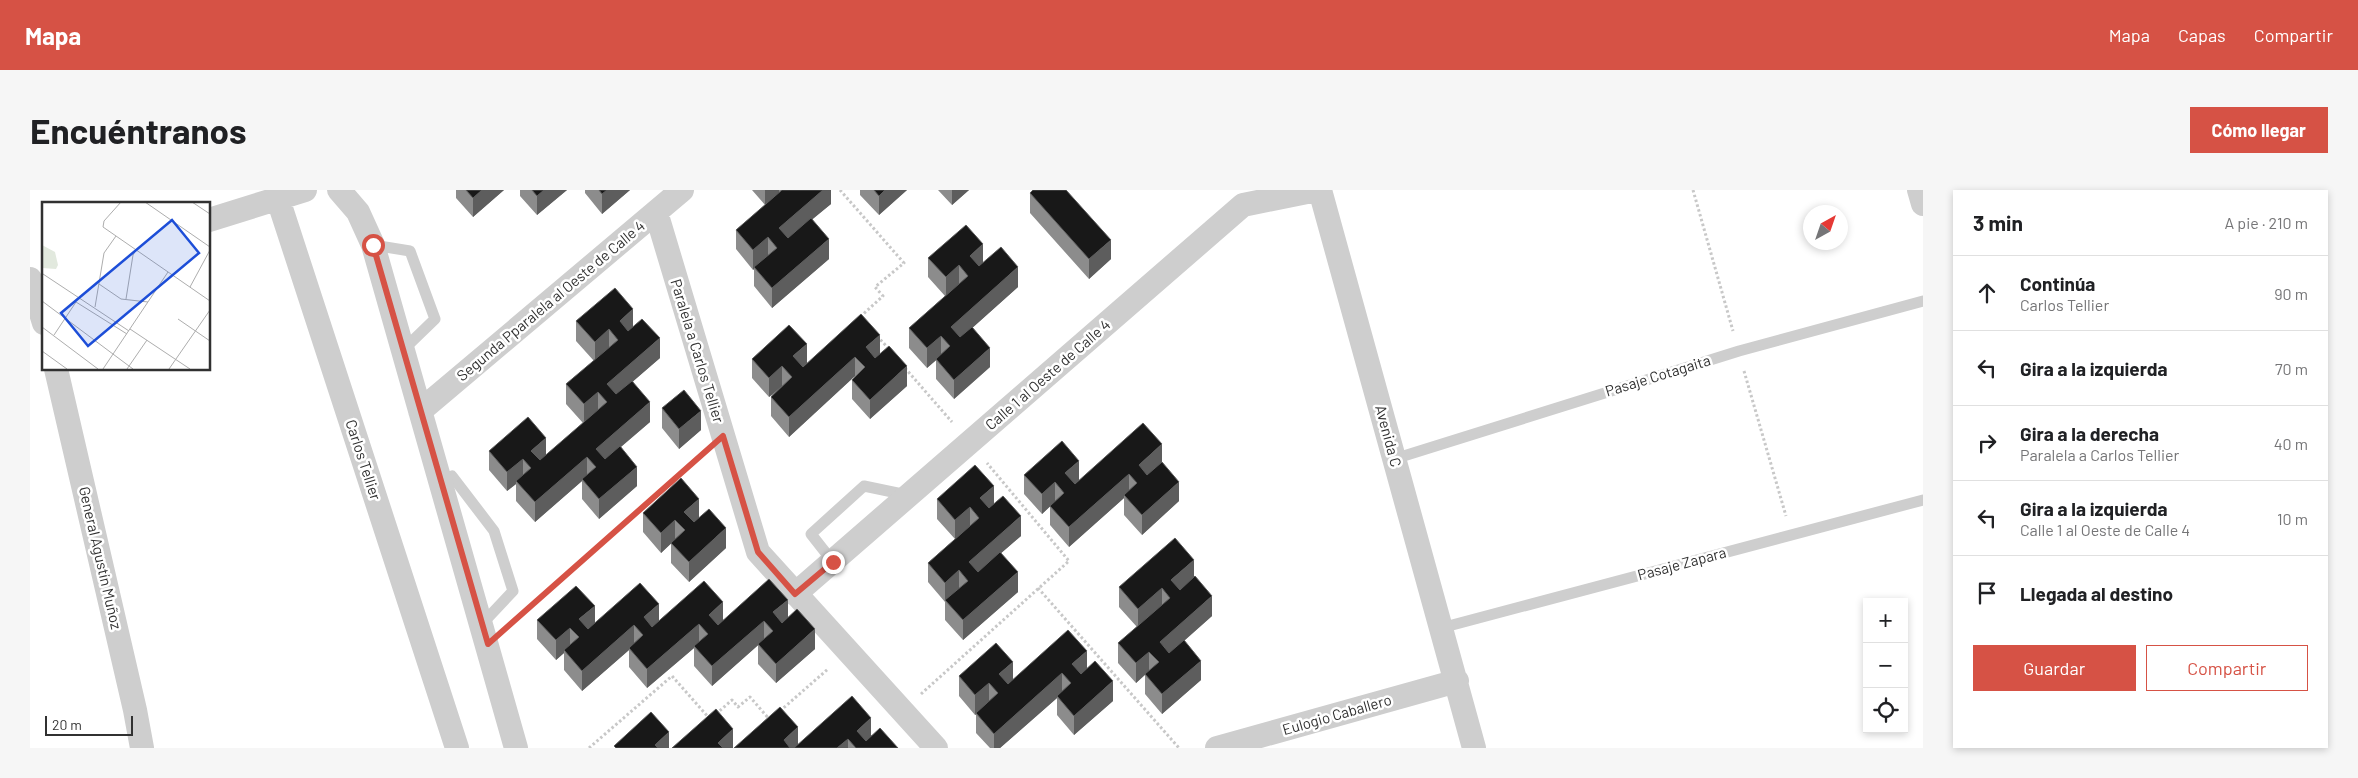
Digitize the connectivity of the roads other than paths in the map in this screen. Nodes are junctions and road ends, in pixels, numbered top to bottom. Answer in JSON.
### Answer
{"nodes":[{"id":1,"x":305,"y":190,"type":"edge"},
{"id":2,"x":339,"y":190,"type":"edge"},
{"id":3,"x":682,"y":190,"type":"edge"},
{"id":4,"x":1319,"y":190,"type":"edge"},
{"id":5,"x":1919,"y":190,"type":"edge"},
{"id":6,"x":278,"y":199,"type":"junction"},
{"id":7,"x":1923,"y":204,"type":"edge"},
{"id":8,"x":656,"y":212,"type":"junction"},
{"id":9,"x":210,"y":220,"type":"edge"},
{"id":10,"x":373,"y":245,"type":"junction"},
{"id":11,"x":42,"y":271,"type":"edge"},
{"id":12,"x":30,"y":275,"type":"edge"},
{"id":13,"x":30,"y":280,"type":"edge"},
{"id":14,"x":1923,"y":302,"type":"edge"},
{"id":15,"x":42,"y":317,"type":"edge"},
{"id":16,"x":403,"y":350,"type":"junction"},
{"id":17,"x":56,"y":370,"type":"edge"},
{"id":18,"x":420,"y":411,"type":"junction"},
{"id":19,"x":1394,"y":459,"type":"junction"},
{"id":20,"x":441,"y":481,"type":"junction"},
{"id":21,"x":909,"y":496,"type":"junction"},
{"id":22,"x":1923,"y":500,"type":"edge"},
{"id":23,"x":833,"y":562,"type":"junction"},
{"id":24,"x":795,"y":594,"type":"junction"},
{"id":25,"x":482,"y":624,"type":"junction"},
{"id":26,"x":1441,"y":628,"type":"junction"},
{"id":27,"x":1457,"y":681,"type":"junction"},
{"id":28,"x":142,"y":748,"type":"edge"},
{"id":29,"x":457,"y":748,"type":"edge"},
{"id":30,"x":516,"y":748,"type":"edge"},
{"id":31,"x":936,"y":748,"type":"edge"},
{"id":32,"x":1217,"y":748,"type":"edge"},
{"id":33,"x":1474,"y":748,"type":"edge"}],
"edges":[{"from":1,"to":6,"type":"street"},
{"from":2,"to":10,"type":"street"},
{"from":3,"to":8,"type":"street","name":"Segunda Pparalela al Oeste de Calle 4"},
{"from":4,"to":19,"type":"street","name":"Avenida C"},
{"from":4,"to":21,"type":"street","name":"Calle 1 al Oeste de Calle 4"},
{"from":5,"to":7,"type":"street"},
{"from":6,"to":9,"type":"street"},
{"from":6,"to":29,"type":"street","name":"Carlos Tellier"},
{"from":8,"to":18,"type":"street","name":"Segunda Pparalela al Oeste de Calle 4"},
{"from":8,"to":24,"type":"street","name":"Paralela a Carlos Tellier"},
{"from":10,"to":16,"type":"street"},
{"from":10,"to":16,"type":"lane"},
{"from":11,"to":12,"type":"street"},
{"from":13,"to":15,"type":"street"},
{"from":14,"to":19,"type":"lane","name":"Pasaje Cotagaita"},
{"from":16,"to":18,"type":"street"},
{"from":17,"to":28,"type":"street","name":"General Agustín Muñoz"},
{"from":18,"to":20,"type":"street"},
{"from":19,"to":26,"type":"street","name":"Avenida C"},
{"from":20,"to":25,"type":"street"},
{"from":20,"to":25,"type":"lane"},
{"from":21,"to":23,"type":"street","name":"Calle 1 al Oeste de Calle 4"},
{"from":21,"to":23,"type":"lane"},
{"from":22,"to":26,"type":"lane","name":"Pasaje Zapara"},
{"from":23,"to":24,"type":"street","name":"Calle 1 al Oeste de Calle 4"},
{"from":24,"to":31,"type":"street","name":"Paralela a Carlos Tellier"},
{"from":25,"to":30,"type":"street"},
{"from":26,"to":27,"type":"street","name":"Avenida C"},
{"from":27,"to":32,"type":"street","name":"Eulogio Caballero"},
{"from":27,"to":33,"type":"street","name":"Avenida C"}]}
